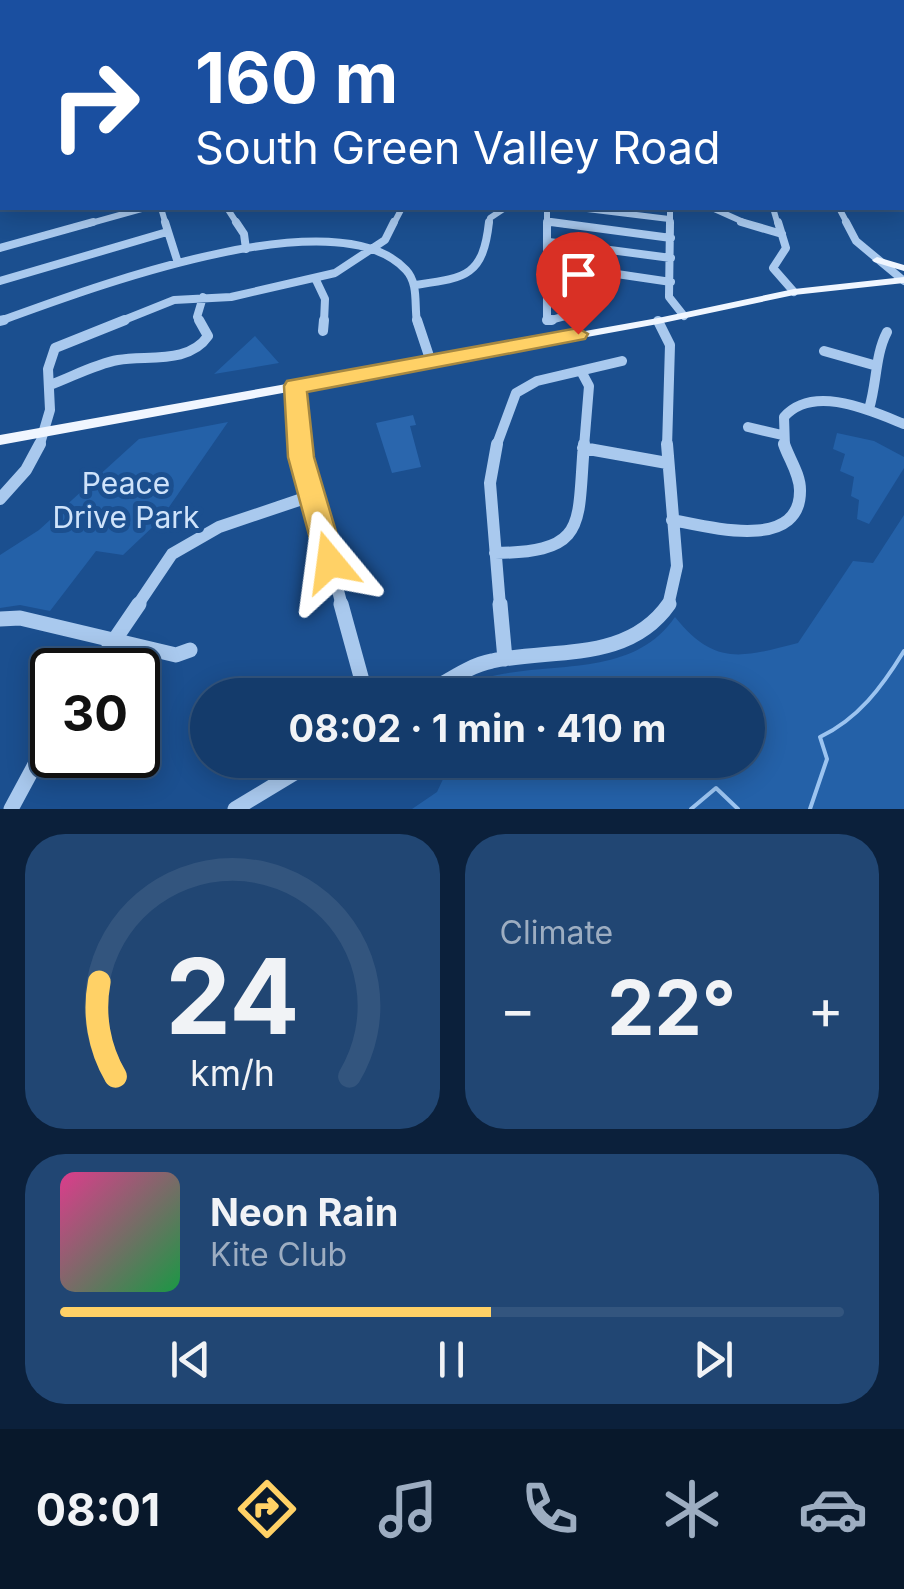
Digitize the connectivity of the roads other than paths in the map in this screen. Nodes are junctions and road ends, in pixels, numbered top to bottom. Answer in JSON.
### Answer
{"nodes":[{"id":1,"x":138,"y":210,"type":"edge"},
{"id":2,"x":162,"y":210,"type":"edge"},
{"id":3,"x":228,"y":210,"type":"edge"},
{"id":4,"x":401,"y":210,"type":"edge"},
{"id":5,"x":490,"y":210,"type":"edge"},
{"id":6,"x":500,"y":210,"type":"edge"},
{"id":7,"x":547,"y":210,"type":"edge"},
{"id":8,"x":609,"y":210,"type":"edge"},
{"id":9,"x":715,"y":210,"type":"edge"},
{"id":10,"x":773,"y":210,"type":"edge"},
{"id":11,"x":840,"y":210,"type":"edge"},
{"id":12,"x":496,"y":212,"type":"junction"},
{"id":13,"x":549,"y":222,"type":"junction"},
{"id":14,"x":167,"y":232,"type":"junction"},
{"id":15,"x":782,"y":234,"type":"junction"},
{"id":16,"x":671,"y":238,"type":"junction"},
{"id":17,"x":549,"y":242,"type":"junction"},
{"id":18,"x":0,"y":248,"type":"edge"},
{"id":19,"x":246,"y":249,"type":"junction"},
{"id":20,"x":372,"y":249,"type":"junction"},
{"id":21,"x":671,"y":258,"type":"junction"},
{"id":22,"x":876,"y":260,"type":"joint"},
{"id":23,"x":178,"y":264,"type":"junction"},
{"id":24,"x":550,"y":264,"type":"junction"},
{"id":25,"x":594,"y":270,"type":"junction"},
{"id":26,"x":902,"y":277,"type":"edge"},
{"id":27,"x":316,"y":280,"type":"junction"},
{"id":28,"x":0,"y":281,"type":"edge"},
{"id":29,"x":670,"y":282,"type":"junction"},
{"id":30,"x":880,"y":282,"type":"junction"},
{"id":31,"x":415,"y":285,"type":"junction"},
{"id":32,"x":794,"y":292,"type":"junction"},
{"id":33,"x":203,"y":297,"type":"junction"},
{"id":34,"x":684,"y":316,"type":"junction"},
{"id":35,"x":0,"y":321,"type":"edge"},
{"id":36,"x":658,"y":321,"type":"junction"},
{"id":37,"x":323,"y":331,"type":"dead end"},
{"id":38,"x":887,"y":332,"type":"dead end"},
{"id":39,"x":824,"y":351,"type":"dead end"},
{"id":40,"x":430,"y":359,"type":"junction"},
{"id":41,"x":622,"y":361,"type":"dead end"},
{"id":42,"x":877,"y":366,"type":"junction"},
{"id":43,"x":581,"y":370,"type":"junction"},
{"id":44,"x":50,"y":384,"type":"junction"},
{"id":45,"x":295,"y":386,"type":"junction"},
{"id":46,"x":869,"y":409,"type":"junction"},
{"id":47,"x":904,"y":424,"type":"edge"},
{"id":48,"x":748,"y":426,"type":"dead end"},
{"id":49,"x":44,"y":432,"type":"junction"},
{"id":50,"x":782,"y":435,"type":"junction"},
{"id":51,"x":0,"y":440,"type":"edge"},
{"id":52,"x":583,"y":448,"type":"junction"},
{"id":53,"x":667,"y":462,"type":"junction"},
{"id":54,"x":311,"y":496,"type":"junction"},
{"id":55,"x":0,"y":500,"type":"edge"},
{"id":56,"x":672,"y":520,"type":"junction"},
{"id":57,"x":496,"y":553,"type":"junction"},
{"id":58,"x":0,"y":619,"type":"edge"},
{"id":59,"x":112,"y":642,"type":"junction"},
{"id":60,"x":108,"y":648,"type":"edge"},
{"id":61,"x":190,"y":650,"type":"dead end"},
{"id":62,"x":505,"y":659,"type":"junction"},
{"id":63,"x":361,"y":678,"type":"edge"},
{"id":64,"x":452,"y":678,"type":"edge"},
{"id":65,"x":30,"y":774,"type":"edge"},
{"id":66,"x":286,"y":778,"type":"edge"},
{"id":67,"x":11,"y":809,"type":"edge"},
{"id":68,"x":235,"y":809,"type":"edge"}],
"edges":[{"from":1,"to":18,"type":"street"},
{"from":2,"to":14,"type":"street"},
{"from":3,"to":19,"type":"street"},
{"from":4,"to":20,"type":"street"},
{"from":5,"to":12,"type":"street"},
{"from":6,"to":12,"type":"street"},
{"from":7,"to":13,"type":"street"},
{"from":8,"to":16,"type":"street"},
{"from":9,"to":15,"type":"street"},
{"from":10,"to":15,"type":"street"},
{"from":11,"to":22,"type":"street"},
{"from":12,"to":31,"type":"street"},
{"from":13,"to":16,"type":"street"},
{"from":13,"to":17,"type":"street"},
{"from":14,"to":23,"type":"street"},
{"from":14,"to":28,"type":"street"},
{"from":15,"to":32,"type":"street"},
{"from":16,"to":21,"type":"street"},
{"from":17,"to":21,"type":"street"},
{"from":17,"to":24,"type":"street"},
{"from":19,"to":20,"type":"street"},
{"from":19,"to":23,"type":"street"},
{"from":20,"to":27,"type":"street"},
{"from":20,"to":31,"type":"street"},
{"from":21,"to":29,"type":"street"},
{"from":22,"to":26,"type":"main road"},
{"from":23,"to":35,"type":"street"},
{"from":24,"to":25,"type":"street"},
{"from":24,"to":25,"type":"street"},
{"from":25,"to":29,"type":"street"},
{"from":26,"to":30,"type":"main road"},
{"from":26,"to":30,"type":"main road"},
{"from":27,"to":33,"type":"street"},
{"from":27,"to":37,"type":"street"},
{"from":29,"to":34,"type":"street"},
{"from":30,"to":32,"type":"main road"},
{"from":31,"to":40,"type":"street"},
{"from":32,"to":34,"type":"main road"},
{"from":33,"to":44,"type":"street"},
{"from":33,"to":44,"type":"street"},
{"from":34,"to":36,"type":"main road"},
{"from":36,"to":40,"type":"main road"},
{"from":36,"to":53,"type":"street"},
{"from":38,"to":42,"type":"street"},
{"from":39,"to":42,"type":"street"},
{"from":40,"to":45,"type":"main road"},
{"from":41,"to":43,"type":"street"},
{"from":42,"to":46,"type":"street"},
{"from":43,"to":52,"type":"street"},
{"from":43,"to":57,"type":"street"},
{"from":44,"to":49,"type":"street"},
{"from":45,"to":49,"type":"main road"},
{"from":45,"to":54,"type":"street"},
{"from":46,"to":47,"type":"street"},
{"from":46,"to":50,"type":"street"},
{"from":48,"to":50,"type":"street"},
{"from":49,"to":51,"type":"main road"},
{"from":49,"to":55,"type":"street"},
{"from":50,"to":56,"type":"street"},
{"from":52,"to":53,"type":"street"},
{"from":52,"to":57,"type":"street"},
{"from":53,"to":56,"type":"street"},
{"from":54,"to":59,"type":"street"},
{"from":54,"to":63,"type":"street"},
{"from":56,"to":62,"type":"street"},
{"from":57,"to":62,"type":"street"},
{"from":58,"to":59,"type":"street"},
{"from":59,"to":60,"type":"street"},
{"from":59,"to":61,"type":"street"},
{"from":62,"to":64,"type":"street"},
{"from":65,"to":67,"type":"street"},
{"from":66,"to":68,"type":"street"}]}
